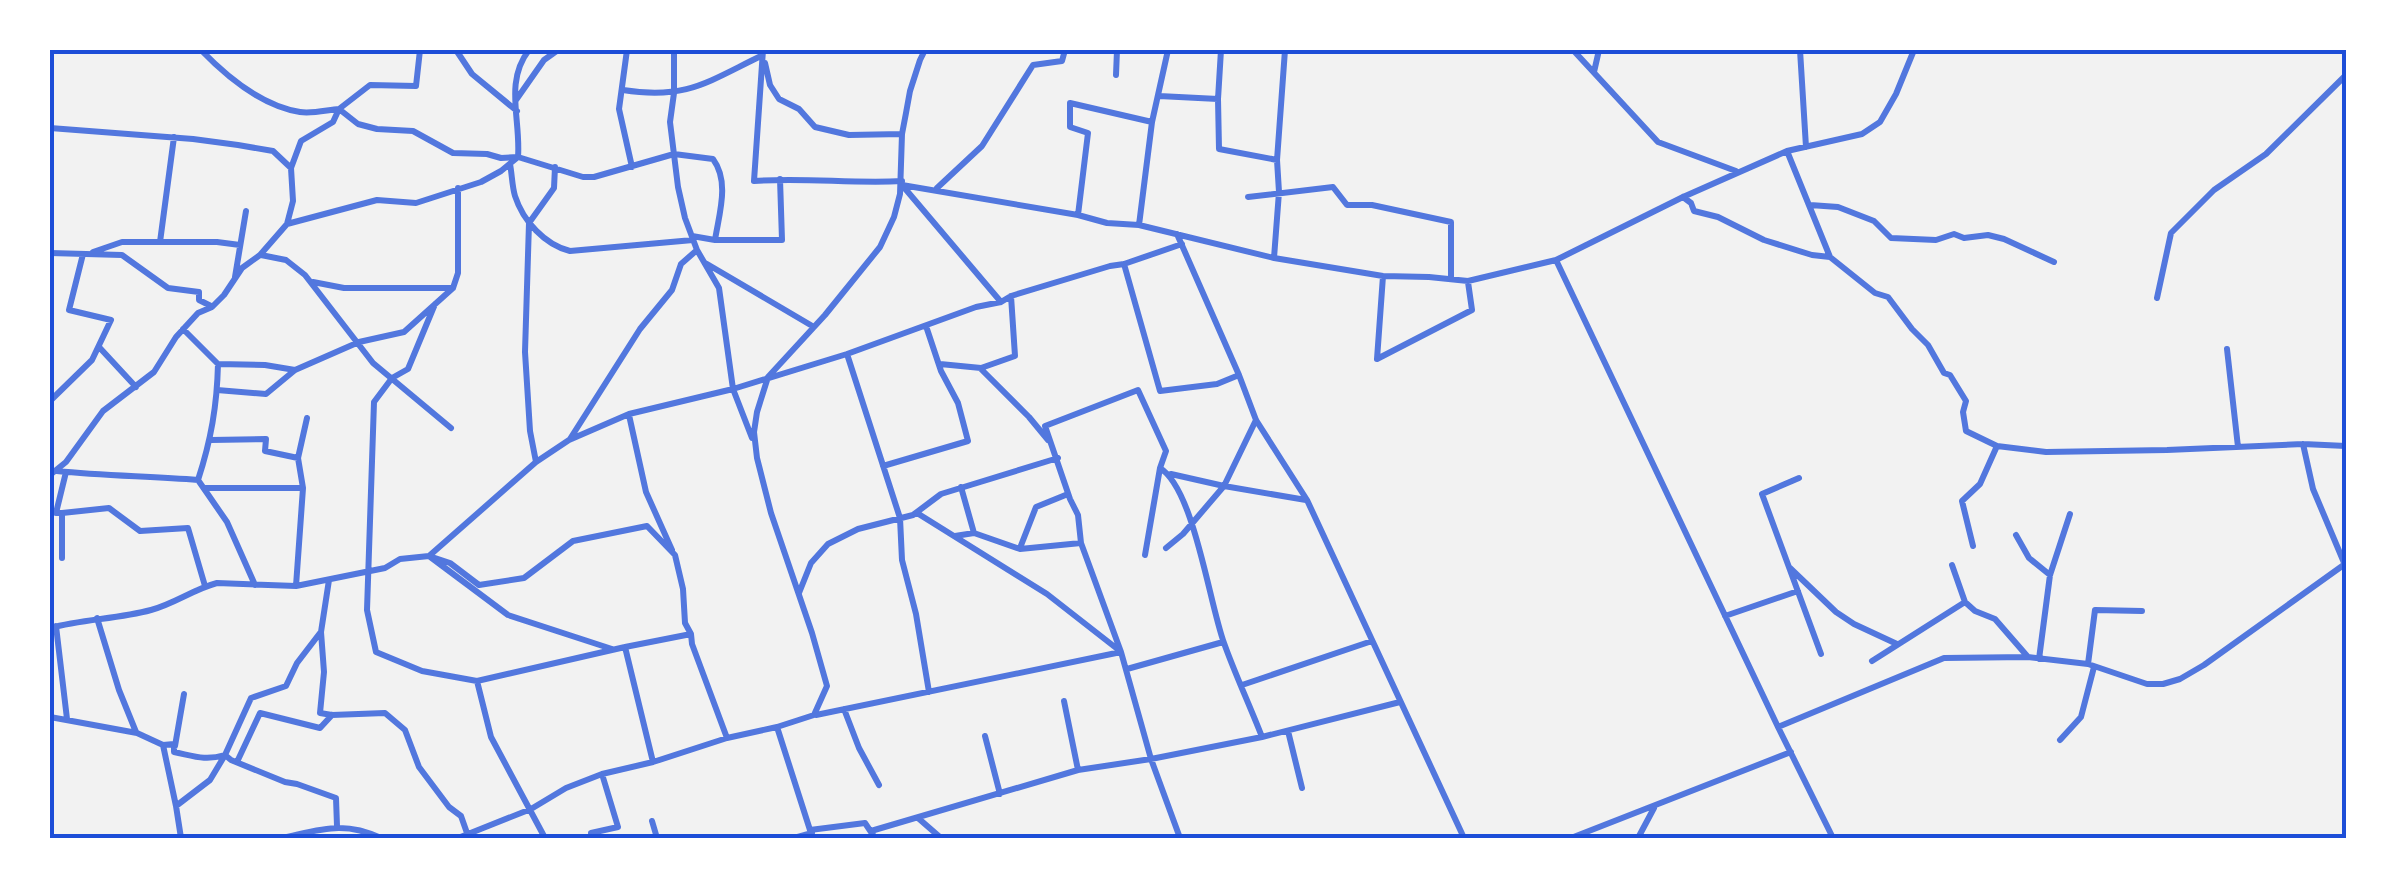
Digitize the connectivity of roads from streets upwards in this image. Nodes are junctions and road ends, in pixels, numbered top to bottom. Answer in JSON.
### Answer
{"nodes":[{"id":1,"x":201,"y":50,"type":"edge"},
{"id":2,"x":420,"y":50,"type":"edge"},
{"id":3,"x":456,"y":50,"type":"edge"},
{"id":4,"x":529,"y":50,"type":"edge"},
{"id":5,"x":558,"y":50,"type":"edge"},
{"id":6,"x":627,"y":50,"type":"edge"},
{"id":7,"x":674,"y":50,"type":"edge"},
{"id":8,"x":925,"y":50,"type":"edge"},
{"id":9,"x":1065,"y":50,"type":"edge"},
{"id":10,"x":1117,"y":50,"type":"edge"},
{"id":11,"x":1168,"y":50,"type":"edge"},
{"id":12,"x":1222,"y":50,"type":"edge"},
{"id":13,"x":1285,"y":50,"type":"edge"},
{"id":14,"x":1573,"y":50,"type":"edge"},
{"id":15,"x":1598,"y":50,"type":"edge"},
{"id":16,"x":1800,"y":50,"type":"edge"},
{"id":17,"x":1914,"y":50,"type":"edge"},
{"id":18,"x":763,"y":52,"type":"edge"},
{"id":19,"x":1594,"y":72,"type":"junction"},
{"id":20,"x":1116,"y":75,"type":"dead end"},
{"id":21,"x":2346,"y":75,"type":"edge"},
{"id":22,"x":623,"y":90,"type":"junction"},
{"id":23,"x":674,"y":93,"type":"junction"},
{"id":24,"x":1159,"y":96,"type":"junction"},
{"id":25,"x":1218,"y":99,"type":"junction"},
{"id":26,"x":515,"y":100,"type":"junction"},
{"id":27,"x":339,"y":108,"type":"junction"},
{"id":28,"x":517,"y":111,"type":"junction"},
{"id":29,"x":1152,"y":122,"type":"junction"},
{"id":30,"x":50,"y":128,"type":"edge"},
{"id":31,"x":902,"y":134,"type":"junction"},
{"id":32,"x":174,"y":137,"type":"junction"},
{"id":33,"x":1806,"y":147,"type":"junction"},
{"id":34,"x":1787,"y":151,"type":"junction"},
{"id":35,"x":674,"y":154,"type":"junction"},
{"id":36,"x":518,"y":156,"type":"junction"},
{"id":37,"x":1277,"y":160,"type":"junction"},
{"id":38,"x":510,"y":163,"type":"junction"},
{"id":39,"x":555,"y":167,"type":"junction"},
{"id":40,"x":632,"y":167,"type":"junction"},
{"id":41,"x":292,"y":168,"type":"junction"},
{"id":42,"x":1738,"y":172,"type":"junction"},
{"id":43,"x":780,"y":179,"type":"junction"},
{"id":44,"x":902,"y":183,"type":"junction"},
{"id":45,"x":458,"y":188,"type":"junction"},
{"id":46,"x":936,"y":189,"type":"junction"},
{"id":47,"x":1279,"y":192,"type":"junction"},
{"id":48,"x":1248,"y":197,"type":"dead end"},
{"id":49,"x":1683,"y":197,"type":"junction"},
{"id":50,"x":1810,"y":206,"type":"junction"},
{"id":51,"x":246,"y":211,"type":"dead end"},
{"id":52,"x":1078,"y":215,"type":"junction"},
{"id":53,"x":288,"y":224,"type":"junction"},
{"id":54,"x":529,"y":224,"type":"junction"},
{"id":55,"x":1139,"y":226,"type":"junction"},
{"id":56,"x":1177,"y":234,"type":"junction"},
{"id":57,"x":692,"y":238,"type":"junction"},
{"id":58,"x":716,"y":240,"type":"junction"},
{"id":59,"x":160,"y":242,"type":"junction"},
{"id":60,"x":1182,"y":244,"type":"junction"},
{"id":61,"x":240,"y":245,"type":"junction"},
{"id":62,"x":697,"y":250,"type":"junction"},
{"id":63,"x":50,"y":253,"type":"edge"},
{"id":64,"x":86,"y":254,"type":"junction"},
{"id":65,"x":260,"y":255,"type":"junction"},
{"id":66,"x":1830,"y":257,"type":"junction"},
{"id":67,"x":1274,"y":258,"type":"junction"},
{"id":68,"x":1556,"y":260,"type":"junction"},
{"id":69,"x":2054,"y":262,"type":"dead end"},
{"id":70,"x":705,"y":264,"type":"junction"},
{"id":71,"x":1124,"y":264,"type":"junction"},
{"id":72,"x":1383,"y":276,"type":"junction"},
{"id":73,"x":234,"y":278,"type":"junction"},
{"id":74,"x":1451,"y":278,"type":"junction"},
{"id":75,"x":312,"y":282,"type":"junction"},
{"id":76,"x":1468,"y":282,"type":"junction"},
{"id":77,"x":454,"y":288,"type":"junction"},
{"id":78,"x":1012,"y":296,"type":"junction"},
{"id":79,"x":2157,"y":298,"type":"dead end"},
{"id":80,"x":1001,"y":302,"type":"junction"},
{"id":81,"x":435,"y":304,"type":"junction"},
{"id":82,"x":212,"y":307,"type":"junction"},
{"id":83,"x":926,"y":326,"type":"junction"},
{"id":84,"x":814,"y":327,"type":"junction"},
{"id":85,"x":183,"y":329,"type":"junction"},
{"id":86,"x":359,"y":342,"type":"junction"},
{"id":87,"x":99,"y":346,"type":"junction"},
{"id":88,"x":2227,"y":350,"type":"dead end"},
{"id":89,"x":847,"y":354,"type":"junction"},
{"id":90,"x":218,"y":364,"type":"junction"},
{"id":91,"x":940,"y":364,"type":"junction"},
{"id":92,"x":980,"y":368,"type":"junction"},
{"id":93,"x":295,"y":370,"type":"junction"},
{"id":94,"x":1239,"y":375,"type":"junction"},
{"id":95,"x":768,"y":377,"type":"junction"},
{"id":96,"x":392,"y":378,"type":"junction"},
{"id":97,"x":136,"y":387,"type":"junction"},
{"id":98,"x":734,"y":389,"type":"junction"},
{"id":99,"x":217,"y":390,"type":"junction"},
{"id":100,"x":50,"y":401,"type":"edge"},
{"id":101,"x":630,"y":414,"type":"junction"},
{"id":102,"x":307,"y":418,"type":"dead end"},
{"id":103,"x":1256,"y":420,"type":"junction"},
{"id":104,"x":451,"y":428,"type":"dead end"},
{"id":105,"x":211,"y":440,"type":"junction"},
{"id":106,"x":569,"y":440,"type":"junction"},
{"id":107,"x":754,"y":444,"type":"junction"},
{"id":108,"x":2303,"y":444,"type":"junction"},
{"id":109,"x":1052,"y":446,"type":"junction"},
{"id":110,"x":1997,"y":446,"type":"junction"},
{"id":111,"x":2346,"y":446,"type":"edge"},
{"id":112,"x":2238,"y":447,"type":"junction"},
{"id":113,"x":298,"y":458,"type":"junction"},
{"id":114,"x":1058,"y":458,"type":"junction"},
{"id":115,"x":536,"y":462,"type":"junction"},
{"id":116,"x":883,"y":466,"type":"junction"},
{"id":117,"x":1160,"y":468,"type":"junction"},
{"id":118,"x":66,"y":472,"type":"junction"},
{"id":119,"x":53,"y":473,"type":"edge"},
{"id":120,"x":1170,"y":474,"type":"junction"},
{"id":121,"x":1799,"y":478,"type":"dead end"},
{"id":122,"x":198,"y":480,"type":"junction"},
{"id":123,"x":961,"y":486,"type":"junction"},
{"id":124,"x":1224,"y":486,"type":"junction"},
{"id":125,"x":204,"y":488,"type":"junction"},
{"id":126,"x":303,"y":488,"type":"junction"},
{"id":127,"x":1068,"y":494,"type":"junction"},
{"id":128,"x":1307,"y":500,"type":"junction"},
{"id":129,"x":917,"y":512,"type":"junction"},
{"id":130,"x":56,"y":514,"type":"edge"},
{"id":131,"x":2070,"y":514,"type":"dead end"},
{"id":132,"x":900,"y":518,"type":"junction"},
{"id":133,"x":1192,"y":522,"type":"junction"},
{"id":134,"x":974,"y":533,"type":"junction"},
{"id":135,"x":953,"y":536,"type":"junction"},
{"id":136,"x":2016,"y":536,"type":"dead end"},
{"id":137,"x":1081,"y":543,"type":"junction"},
{"id":138,"x":1974,"y":546,"type":"dead end"},
{"id":139,"x":1166,"y":548,"type":"dead end"},
{"id":140,"x":1020,"y":549,"type":"junction"},
{"id":141,"x":1145,"y":555,"type":"dead end"},
{"id":142,"x":429,"y":556,"type":"junction"},
{"id":143,"x":675,"y":556,"type":"junction"},
{"id":144,"x":62,"y":558,"type":"dead end"},
{"id":145,"x":1952,"y":564,"type":"dead end"},
{"id":146,"x":2346,"y":565,"type":"edge"},
{"id":147,"x":1789,"y":566,"type":"junction"},
{"id":148,"x":370,"y":571,"type":"junction"},
{"id":149,"x":2050,"y":575,"type":"junction"},
{"id":150,"x":328,"y":580,"type":"junction"},
{"id":151,"x":205,"y":586,"type":"junction"},
{"id":152,"x":255,"y":586,"type":"junction"},
{"id":153,"x":296,"y":586,"type":"junction"},
{"id":154,"x":1798,"y":591,"type":"junction"},
{"id":155,"x":798,"y":594,"type":"junction"},
{"id":156,"x":1965,"y":602,"type":"junction"},
{"id":157,"x":2142,"y":612,"type":"dead end"},
{"id":158,"x":1725,"y":616,"type":"junction"},
{"id":159,"x":97,"y":618,"type":"junction"},
{"id":160,"x":53,"y":627,"type":"edge"},
{"id":161,"x":321,"y":632,"type":"junction"},
{"id":162,"x":691,"y":634,"type":"junction"},
{"id":163,"x":1372,"y":641,"type":"junction"},
{"id":164,"x":1223,"y":642,"type":"junction"},
{"id":165,"x":1898,"y":644,"type":"junction"},
{"id":166,"x":624,"y":647,"type":"junction"},
{"id":167,"x":612,"y":649,"type":"junction"},
{"id":168,"x":1121,"y":652,"type":"junction"},
{"id":169,"x":1821,"y":654,"type":"dead end"},
{"id":170,"x":2028,"y":658,"type":"junction"},
{"id":171,"x":2039,"y":659,"type":"junction"},
{"id":172,"x":1872,"y":661,"type":"dead end"},
{"id":173,"x":2091,"y":666,"type":"junction"},
{"id":174,"x":1127,"y":669,"type":"junction"},
{"id":175,"x":477,"y":681,"type":"junction"},
{"id":176,"x":1242,"y":685,"type":"junction"},
{"id":177,"x":929,"y":692,"type":"junction"},
{"id":178,"x":184,"y":694,"type":"dead end"},
{"id":179,"x":1064,"y":701,"type":"dead end"},
{"id":180,"x":1400,"y":702,"type":"junction"},
{"id":181,"x":844,"y":709,"type":"junction"},
{"id":182,"x":332,"y":714,"type":"junction"},
{"id":183,"x":814,"y":715,"type":"junction"},
{"id":184,"x":50,"y":717,"type":"edge"},
{"id":185,"x":68,"y":719,"type":"junction"},
{"id":186,"x":777,"y":727,"type":"junction"},
{"id":187,"x":1778,"y":727,"type":"junction"},
{"id":188,"x":1288,"y":730,"type":"junction"},
{"id":189,"x":137,"y":733,"type":"junction"},
{"id":190,"x":986,"y":736,"type":"dead end"},
{"id":191,"x":1262,"y":737,"type":"junction"},
{"id":192,"x":727,"y":738,"type":"junction"},
{"id":193,"x":2060,"y":740,"type":"dead end"},
{"id":194,"x":163,"y":745,"type":"junction"},
{"id":195,"x":174,"y":752,"type":"junction"},
{"id":196,"x":1791,"y":752,"type":"junction"},
{"id":197,"x":225,"y":755,"type":"junction"},
{"id":198,"x":1151,"y":759,"type":"junction"},
{"id":199,"x":237,"y":762,"type":"junction"},
{"id":200,"x":653,"y":762,"type":"junction"},
{"id":201,"x":1078,"y":770,"type":"junction"},
{"id":202,"x":602,"y":774,"type":"junction"},
{"id":203,"x":879,"y":785,"type":"dead end"},
{"id":204,"x":1302,"y":788,"type":"dead end"},
{"id":205,"x":1000,"y":794,"type":"junction"},
{"id":206,"x":176,"y":806,"type":"junction"},
{"id":207,"x":1654,"y":806,"type":"junction"},
{"id":208,"x":530,"y":809,"type":"junction"},
{"id":209,"x":917,"y":818,"type":"junction"},
{"id":210,"x":652,"y":821,"type":"dead end"},
{"id":211,"x":338,"y":826,"type":"junction"},
{"id":212,"x":824,"y":829,"type":"junction"},
{"id":213,"x":467,"y":833,"type":"junction"},
{"id":214,"x":590,"y":833,"type":"dead end"},
{"id":215,"x":873,"y":834,"type":"edge"},
{"id":216,"x":369,"y":835,"type":"edge"},
{"id":217,"x":180,"y":838,"type":"edge"},
{"id":218,"x":281,"y":838,"type":"edge"},
{"id":219,"x":381,"y":838,"type":"edge"},
{"id":220,"x":458,"y":838,"type":"edge"},
{"id":221,"x":545,"y":838,"type":"edge"},
{"id":222,"x":657,"y":838,"type":"edge"},
{"id":223,"x":794,"y":838,"type":"edge"},
{"id":224,"x":940,"y":838,"type":"edge"},
{"id":225,"x":1180,"y":838,"type":"edge"},
{"id":226,"x":1464,"y":838,"type":"edge"},
{"id":227,"x":1571,"y":838,"type":"edge"},
{"id":228,"x":1638,"y":838,"type":"edge"},
{"id":229,"x":1833,"y":838,"type":"edge"}],
"edges":[{"from":1,"to":27,"type":"street"},
{"from":2,"to":27,"type":"street"},
{"from":3,"to":28,"type":"street"},
{"from":4,"to":26,"type":"street"},
{"from":5,"to":26,"type":"street"},
{"from":6,"to":22,"type":"street"},
{"from":7,"to":23,"type":"street"},
{"from":8,"to":31,"type":"street"},
{"from":9,"to":46,"type":"street"},
{"from":10,"to":20,"type":"street"},
{"from":11,"to":24,"type":"street"},
{"from":12,"to":25,"type":"street"},
{"from":13,"to":37,"type":"street"},
{"from":14,"to":19,"type":"street"},
{"from":15,"to":19,"type":"street"},
{"from":16,"to":33,"type":"street"},
{"from":17,"to":33,"type":"street"},
{"from":18,"to":23,"type":"street"},
{"from":18,"to":31,"type":"street"},
{"from":18,"to":43,"type":"street"},
{"from":19,"to":42,"type":"street"},
{"from":21,"to":79,"type":"street"},
{"from":22,"to":23,"type":"street"},
{"from":22,"to":40,"type":"street"},
{"from":23,"to":35,"type":"street"},
{"from":24,"to":25,"type":"street"},
{"from":24,"to":29,"type":"street"},
{"from":25,"to":37,"type":"street"},
{"from":26,"to":28,"type":"street"},
{"from":27,"to":36,"type":"street"},
{"from":27,"to":41,"type":"street"},
{"from":28,"to":36,"type":"street"},
{"from":29,"to":52,"type":"street"},
{"from":29,"to":55,"type":"street"},
{"from":30,"to":32,"type":"street"},
{"from":31,"to":44,"type":"street"},
{"from":32,"to":41,"type":"street"},
{"from":32,"to":59,"type":"street"},
{"from":33,"to":34,"type":"street"},
{"from":34,"to":42,"type":"street"},
{"from":34,"to":50,"type":"street"},
{"from":35,"to":40,"type":"street"},
{"from":35,"to":57,"type":"street"},
{"from":35,"to":58,"type":"street"},
{"from":36,"to":38,"type":"street"},
{"from":36,"to":39,"type":"street"},
{"from":37,"to":47,"type":"street"},
{"from":38,"to":45,"type":"street"},
{"from":38,"to":54,"type":"street"},
{"from":39,"to":40,"type":"street"},
{"from":39,"to":54,"type":"street"},
{"from":41,"to":53,"type":"street"},
{"from":42,"to":49,"type":"street"},
{"from":43,"to":44,"type":"street"},
{"from":43,"to":58,"type":"street"},
{"from":44,"to":46,"type":"street"},
{"from":44,"to":80,"type":"street"},
{"from":44,"to":84,"type":"street"},
{"from":45,"to":53,"type":"street"},
{"from":45,"to":77,"type":"street"},
{"from":46,"to":52,"type":"street"},
{"from":47,"to":48,"type":"street"},
{"from":47,"to":67,"type":"street"},
{"from":47,"to":74,"type":"street"},
{"from":49,"to":66,"type":"street"},
{"from":49,"to":68,"type":"street"},
{"from":50,"to":66,"type":"street"},
{"from":50,"to":69,"type":"street"},
{"from":51,"to":61,"type":"street"},
{"from":52,"to":55,"type":"street"},
{"from":53,"to":65,"type":"street"},
{"from":54,"to":57,"type":"street"},
{"from":54,"to":115,"type":"street"},
{"from":55,"to":56,"type":"street"},
{"from":56,"to":60,"type":"street"},
{"from":56,"to":67,"type":"street"},
{"from":57,"to":58,"type":"street"},
{"from":57,"to":62,"type":"street"},
{"from":59,"to":61,"type":"street"},
{"from":59,"to":64,"type":"street"},
{"from":60,"to":71,"type":"street"},
{"from":60,"to":94,"type":"street"},
{"from":61,"to":73,"type":"street"},
{"from":62,"to":70,"type":"street"},
{"from":62,"to":106,"type":"street"},
{"from":63,"to":64,"type":"street"},
{"from":64,"to":82,"type":"street"},
{"from":64,"to":87,"type":"street"},
{"from":65,"to":73,"type":"street"},
{"from":65,"to":75,"type":"street"},
{"from":66,"to":110,"type":"street"},
{"from":67,"to":72,"type":"street"},
{"from":68,"to":76,"type":"street"},
{"from":68,"to":158,"type":"street"},
{"from":70,"to":84,"type":"street"},
{"from":70,"to":98,"type":"street"},
{"from":71,"to":78,"type":"street"},
{"from":71,"to":94,"type":"street"},
{"from":72,"to":74,"type":"street"},
{"from":72,"to":76,"type":"street"},
{"from":73,"to":82,"type":"street"},
{"from":74,"to":76,"type":"street"},
{"from":75,"to":77,"type":"street"},
{"from":75,"to":86,"type":"street"},
{"from":77,"to":81,"type":"street"},
{"from":78,"to":80,"type":"street"},
{"from":78,"to":92,"type":"street"},
{"from":80,"to":83,"type":"street"},
{"from":81,"to":86,"type":"street"},
{"from":81,"to":96,"type":"street"},
{"from":82,"to":85,"type":"street"},
{"from":83,"to":89,"type":"street"},
{"from":83,"to":91,"type":"street"},
{"from":84,"to":95,"type":"street"},
{"from":85,"to":90,"type":"street"},
{"from":85,"to":97,"type":"street"},
{"from":86,"to":93,"type":"street"},
{"from":86,"to":96,"type":"street"},
{"from":87,"to":97,"type":"street"},
{"from":87,"to":100,"type":"street"},
{"from":88,"to":112,"type":"street"},
{"from":89,"to":95,"type":"street"},
{"from":89,"to":116,"type":"street"},
{"from":90,"to":93,"type":"street"},
{"from":90,"to":99,"type":"street"},
{"from":91,"to":92,"type":"street"},
{"from":91,"to":116,"type":"street"},
{"from":92,"to":109,"type":"street"},
{"from":93,"to":99,"type":"street"},
{"from":94,"to":103,"type":"street"},
{"from":95,"to":98,"type":"street"},
{"from":95,"to":107,"type":"street"},
{"from":96,"to":104,"type":"street"},
{"from":96,"to":148,"type":"street"},
{"from":97,"to":119,"type":"street"},
{"from":98,"to":101,"type":"street"},
{"from":98,"to":107,"type":"street"},
{"from":99,"to":105,"type":"street"},
{"from":101,"to":106,"type":"street"},
{"from":101,"to":143,"type":"street"},
{"from":102,"to":113,"type":"street"},
{"from":103,"to":124,"type":"street"},
{"from":103,"to":128,"type":"street"},
{"from":105,"to":113,"type":"street"},
{"from":105,"to":122,"type":"street"},
{"from":106,"to":115,"type":"street"},
{"from":107,"to":155,"type":"street"},
{"from":108,"to":111,"type":"street"},
{"from":108,"to":112,"type":"street"},
{"from":108,"to":146,"type":"street"},
{"from":109,"to":114,"type":"street"},
{"from":109,"to":117,"type":"street"},
{"from":110,"to":112,"type":"street"},
{"from":110,"to":138,"type":"street"},
{"from":113,"to":126,"type":"street"},
{"from":114,"to":123,"type":"street"},
{"from":114,"to":127,"type":"street"},
{"from":115,"to":142,"type":"street"},
{"from":116,"to":132,"type":"street"},
{"from":117,"to":120,"type":"street"},
{"from":117,"to":141,"type":"street"},
{"from":118,"to":119,"type":"street"},
{"from":118,"to":122,"type":"street"},
{"from":118,"to":130,"type":"street"},
{"from":120,"to":124,"type":"street"},
{"from":120,"to":133,"type":"street"},
{"from":121,"to":147,"type":"street"},
{"from":122,"to":125,"type":"street"},
{"from":123,"to":129,"type":"street"},
{"from":123,"to":134,"type":"street"},
{"from":124,"to":128,"type":"street"},
{"from":124,"to":133,"type":"street"},
{"from":125,"to":126,"type":"street"},
{"from":125,"to":152,"type":"street"},
{"from":126,"to":153,"type":"street"},
{"from":127,"to":137,"type":"street"},
{"from":127,"to":140,"type":"street"},
{"from":128,"to":163,"type":"street"},
{"from":129,"to":132,"type":"street"},
{"from":129,"to":135,"type":"street"},
{"from":130,"to":144,"type":"street"},
{"from":130,"to":151,"type":"street"},
{"from":131,"to":149,"type":"street"},
{"from":132,"to":155,"type":"street"},
{"from":132,"to":177,"type":"street"},
{"from":133,"to":139,"type":"street"},
{"from":133,"to":164,"type":"street"},
{"from":134,"to":135,"type":"street"},
{"from":134,"to":140,"type":"street"},
{"from":135,"to":168,"type":"street"},
{"from":136,"to":149,"type":"street"},
{"from":137,"to":140,"type":"street"},
{"from":137,"to":168,"type":"street"},
{"from":142,"to":143,"type":"street"},
{"from":142,"to":148,"type":"street"},
{"from":142,"to":167,"type":"street"},
{"from":143,"to":162,"type":"street"},
{"from":145,"to":156,"type":"street"},
{"from":146,"to":173,"type":"street"},
{"from":147,"to":154,"type":"street"},
{"from":147,"to":165,"type":"street"},
{"from":148,"to":150,"type":"street"},
{"from":148,"to":175,"type":"street"},
{"from":149,"to":171,"type":"street"},
{"from":150,"to":153,"type":"street"},
{"from":150,"to":161,"type":"street"},
{"from":151,"to":152,"type":"street"},
{"from":151,"to":159,"type":"street"},
{"from":152,"to":153,"type":"street"},
{"from":154,"to":158,"type":"street"},
{"from":154,"to":169,"type":"street"},
{"from":155,"to":183,"type":"street"},
{"from":156,"to":165,"type":"street"},
{"from":156,"to":170,"type":"street"},
{"from":157,"to":173,"type":"street"},
{"from":158,"to":187,"type":"street"},
{"from":159,"to":160,"type":"street"},
{"from":159,"to":189,"type":"street"},
{"from":160,"to":185,"type":"street"},
{"from":161,"to":182,"type":"street"},
{"from":161,"to":197,"type":"street"},
{"from":162,"to":166,"type":"street"},
{"from":162,"to":192,"type":"street"},
{"from":163,"to":176,"type":"street"},
{"from":163,"to":180,"type":"street"},
{"from":164,"to":174,"type":"street"},
{"from":164,"to":176,"type":"street"},
{"from":165,"to":172,"type":"street"},
{"from":166,"to":167,"type":"street"},
{"from":166,"to":200,"type":"street"},
{"from":167,"to":175,"type":"street"},
{"from":168,"to":174,"type":"street"},
{"from":168,"to":177,"type":"street"},
{"from":170,"to":171,"type":"street"},
{"from":170,"to":187,"type":"street"},
{"from":171,"to":173,"type":"street"},
{"from":173,"to":193,"type":"street"},
{"from":174,"to":198,"type":"street"},
{"from":175,"to":208,"type":"street"},
{"from":176,"to":191,"type":"street"},
{"from":177,"to":181,"type":"street"},
{"from":178,"to":195,"type":"street"},
{"from":179,"to":201,"type":"street"},
{"from":180,"to":188,"type":"street"},
{"from":180,"to":226,"type":"street"},
{"from":181,"to":183,"type":"street"},
{"from":181,"to":203,"type":"street"},
{"from":182,"to":199,"type":"street"},
{"from":182,"to":213,"type":"street"},
{"from":183,"to":186,"type":"street"},
{"from":184,"to":185,"type":"street"},
{"from":185,"to":189,"type":"street"},
{"from":186,"to":192,"type":"street"},
{"from":186,"to":212,"type":"street"},
{"from":187,"to":196,"type":"street"},
{"from":188,"to":191,"type":"street"},
{"from":188,"to":204,"type":"street"},
{"from":189,"to":194,"type":"street"},
{"from":190,"to":205,"type":"street"},
{"from":191,"to":198,"type":"street"},
{"from":192,"to":200,"type":"street"},
{"from":194,"to":195,"type":"street"},
{"from":194,"to":206,"type":"street"},
{"from":195,"to":197,"type":"street"},
{"from":196,"to":207,"type":"street"},
{"from":196,"to":229,"type":"street"},
{"from":197,"to":199,"type":"street"},
{"from":197,"to":206,"type":"street"},
{"from":198,"to":201,"type":"street"},
{"from":198,"to":225,"type":"street"},
{"from":199,"to":211,"type":"street"},
{"from":200,"to":202,"type":"street"},
{"from":201,"to":205,"type":"street"},
{"from":202,"to":208,"type":"street"},
{"from":202,"to":214,"type":"street"},
{"from":205,"to":209,"type":"street"},
{"from":206,"to":217,"type":"street"},
{"from":207,"to":227,"type":"street"},
{"from":207,"to":228,"type":"street"},
{"from":208,"to":213,"type":"street"},
{"from":208,"to":221,"type":"street"},
{"from":209,"to":215,"type":"street"},
{"from":209,"to":224,"type":"street"},
{"from":210,"to":222,"type":"street"},
{"from":211,"to":216,"type":"street"},
{"from":211,"to":218,"type":"street"},
{"from":212,"to":215,"type":"street"},
{"from":212,"to":223,"type":"street"},
{"from":213,"to":220,"type":"street"},
{"from":216,"to":219,"type":"street"}]}
